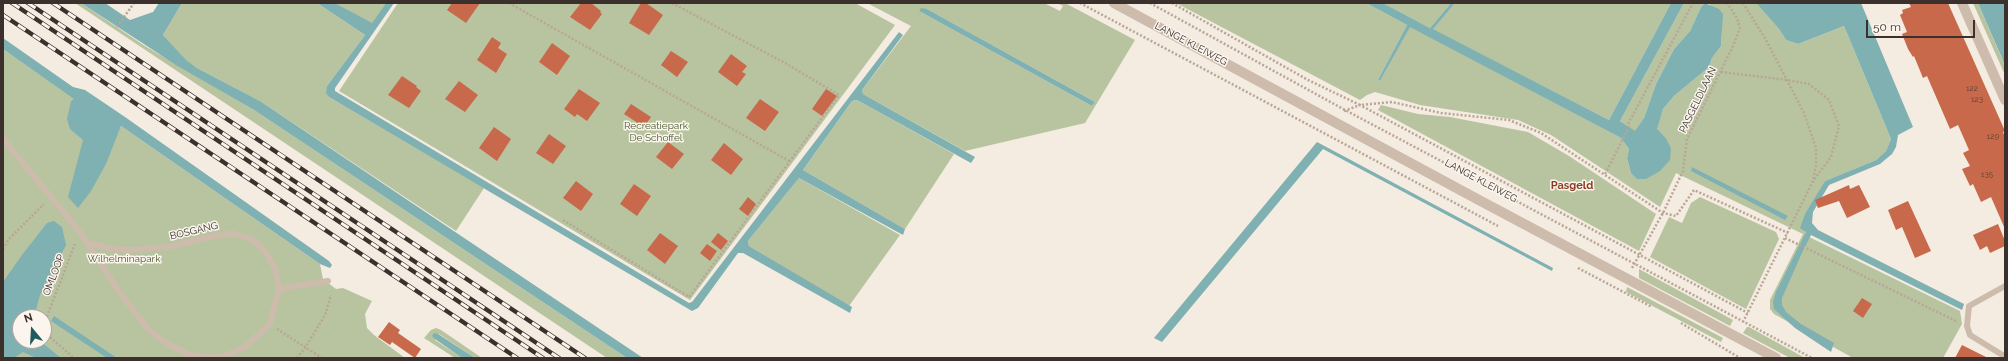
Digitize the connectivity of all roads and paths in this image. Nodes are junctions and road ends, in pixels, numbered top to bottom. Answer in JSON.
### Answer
{"nodes":[{"id":1,"x":134,"y":3,"type":"edge"},
{"id":2,"x":508,"y":3,"type":"edge"},
{"id":3,"x":672,"y":3,"type":"edge"},
{"id":4,"x":1080,"y":3,"type":"edge"},
{"id":5,"x":1114,"y":3,"type":"edge"},
{"id":6,"x":1150,"y":3,"type":"edge"},
{"id":7,"x":1172,"y":3,"type":"edge"},
{"id":8,"x":1693,"y":3,"type":"edge"},
{"id":9,"x":1727,"y":3,"type":"edge"},
{"id":10,"x":1743,"y":3,"type":"edge"},
{"id":11,"x":1962,"y":3,"type":"edge"},
{"id":12,"x":117,"y":27,"type":"dead end"},
{"id":13,"x":1721,"y":72,"type":"junction"},
{"id":14,"x":1787,"y":80,"type":"junction"},
{"id":15,"x":2005,"y":100,"type":"edge"},
{"id":16,"x":1360,"y":105,"type":"junction"},
{"id":17,"x":1345,"y":110,"type":"junction"},
{"id":18,"x":1336,"y":123,"type":"junction"},
{"id":19,"x":3,"y":139,"type":"edge"},
{"id":20,"x":791,"y":162,"type":"junction"},
{"id":21,"x":1605,"y":174,"type":"junction"},
{"id":22,"x":1813,"y":181,"type":"junction"},
{"id":23,"x":52,"y":197,"type":"junction"},
{"id":24,"x":1663,"y":213,"type":"junction"},
{"id":25,"x":563,"y":220,"type":"dead end"},
{"id":26,"x":1499,"y":226,"type":"dead end"},
{"id":27,"x":80,"y":232,"type":"junction"},
{"id":28,"x":1788,"y":233,"type":"junction"},
{"id":29,"x":1785,"y":238,"type":"junction"},
{"id":30,"x":87,"y":243,"type":"junction"},
{"id":31,"x":3,"y":249,"type":"edge"},
{"id":32,"x":1640,"y":254,"type":"junction"},
{"id":33,"x":1635,"y":263,"type":"junction"},
{"id":34,"x":1576,"y":267,"type":"dead end"},
{"id":35,"x":1626,"y":279,"type":"junction"},
{"id":36,"x":328,"y":281,"type":"dead end"},
{"id":37,"x":2005,"y":286,"type":"edge"},
{"id":38,"x":279,"y":289,"type":"junction"},
{"id":39,"x":1619,"y":291,"type":"junction"},
{"id":40,"x":331,"y":295,"type":"dead end"},
{"id":41,"x":1653,"y":308,"type":"dead end"},
{"id":42,"x":50,"y":309,"type":"edge"},
{"id":43,"x":1748,"y":312,"type":"junction"},
{"id":44,"x":1680,"y":322,"type":"dead end"},
{"id":45,"x":1744,"y":322,"type":"junction"},
{"id":46,"x":270,"y":324,"type":"junction"},
{"id":47,"x":1967,"y":326,"type":"junction"},
{"id":48,"x":52,"y":339,"type":"edge"},
{"id":49,"x":305,"y":348,"type":"junction"},
{"id":50,"x":2004,"y":356,"type":"edge"},
{"id":51,"x":74,"y":358,"type":"edge"},
{"id":52,"x":297,"y":358,"type":"edge"},
{"id":53,"x":322,"y":358,"type":"edge"},
{"id":54,"x":1740,"y":358,"type":"edge"},
{"id":55,"x":1776,"y":358,"type":"edge"},
{"id":56,"x":1812,"y":358,"type":"edge"}],
"edges":[{"from":1,"to":12,"type":"path"},
{"from":2,"to":20,"type":"path"},
{"from":3,"to":20,"type":"path"},
{"from":4,"to":26,"type":"path","name":"LANGE KLEIWEG"},
{"from":5,"to":18,"type":"street","name":"LANGE KLEIWEG"},
{"from":6,"to":17,"type":"path","name":"LANGE KLEIWEG"},
{"from":7,"to":16,"type":"path"},
{"from":8,"to":21,"type":"path"},
{"from":9,"to":13,"type":"path","name":"PASGELDLAAN"},
{"from":10,"to":14,"type":"path"},
{"from":11,"to":15,"type":"street"},
{"from":13,"to":14,"type":"path"},
{"from":13,"to":24,"type":"path","name":"PASGELDLAAN"},
{"from":14,"to":22,"type":"path"},
{"from":14,"to":22,"type":"path"},
{"from":16,"to":17,"type":"path"},
{"from":16,"to":21,"type":"path"},
{"from":16,"to":32,"type":"path"},
{"from":17,"to":18,"type":"path"},
{"from":17,"to":33,"type":"path","name":"LANGE KLEIWEG"},
{"from":18,"to":35,"type":"street","name":"LANGE KLEIWEG"},
{"from":19,"to":23,"type":"lane"},
{"from":20,"to":25,"type":"path"},
{"from":21,"to":24,"type":"path"},
{"from":22,"to":28,"type":"path"},
{"from":23,"to":27,"type":"lane"},
{"from":23,"to":31,"type":"path"},
{"from":24,"to":28,"type":"path"},
{"from":24,"to":32,"type":"path","name":"PASGELDLAAN"},
{"from":27,"to":30,"type":"lane"},
{"from":27,"to":42,"type":"path","name":"OMLOOP"},
{"from":28,"to":29,"type":"path"},
{"from":29,"to":43,"type":"path"},
{"from":29,"to":47,"type":"path"},
{"from":30,"to":38,"type":"lane","name":"BOSGANG"},
{"from":30,"to":46,"type":"lane"},
{"from":32,"to":33,"type":"path","name":"PASGELDLAAN"},
{"from":32,"to":43,"type":"path"},
{"from":33,"to":35,"type":"path","name":"PASGELDLAAN"},
{"from":33,"to":45,"type":"path","name":"LANGE KLEIWEG"},
{"from":34,"to":39,"type":"path"},
{"from":35,"to":39,"type":"path","name":"PASGELDLAAN"},
{"from":35,"to":55,"type":"street","name":"LANGE KLEIWEG"},
{"from":36,"to":38,"type":"lane"},
{"from":37,"to":47,"type":"lane"},
{"from":38,"to":46,"type":"lane","name":"BOSGANG"},
{"from":39,"to":41,"type":"path"},
{"from":40,"to":49,"type":"path"},
{"from":43,"to":45,"type":"path"},
{"from":44,"to":54,"type":"path"},
{"from":45,"to":56,"type":"path","name":"LANGE KLEIWEG"},
{"from":46,"to":49,"type":"path"},
{"from":47,"to":50,"type":"lane"},
{"from":48,"to":51,"type":"path"},
{"from":49,"to":52,"type":"path"},
{"from":49,"to":53,"type":"path"}]}
